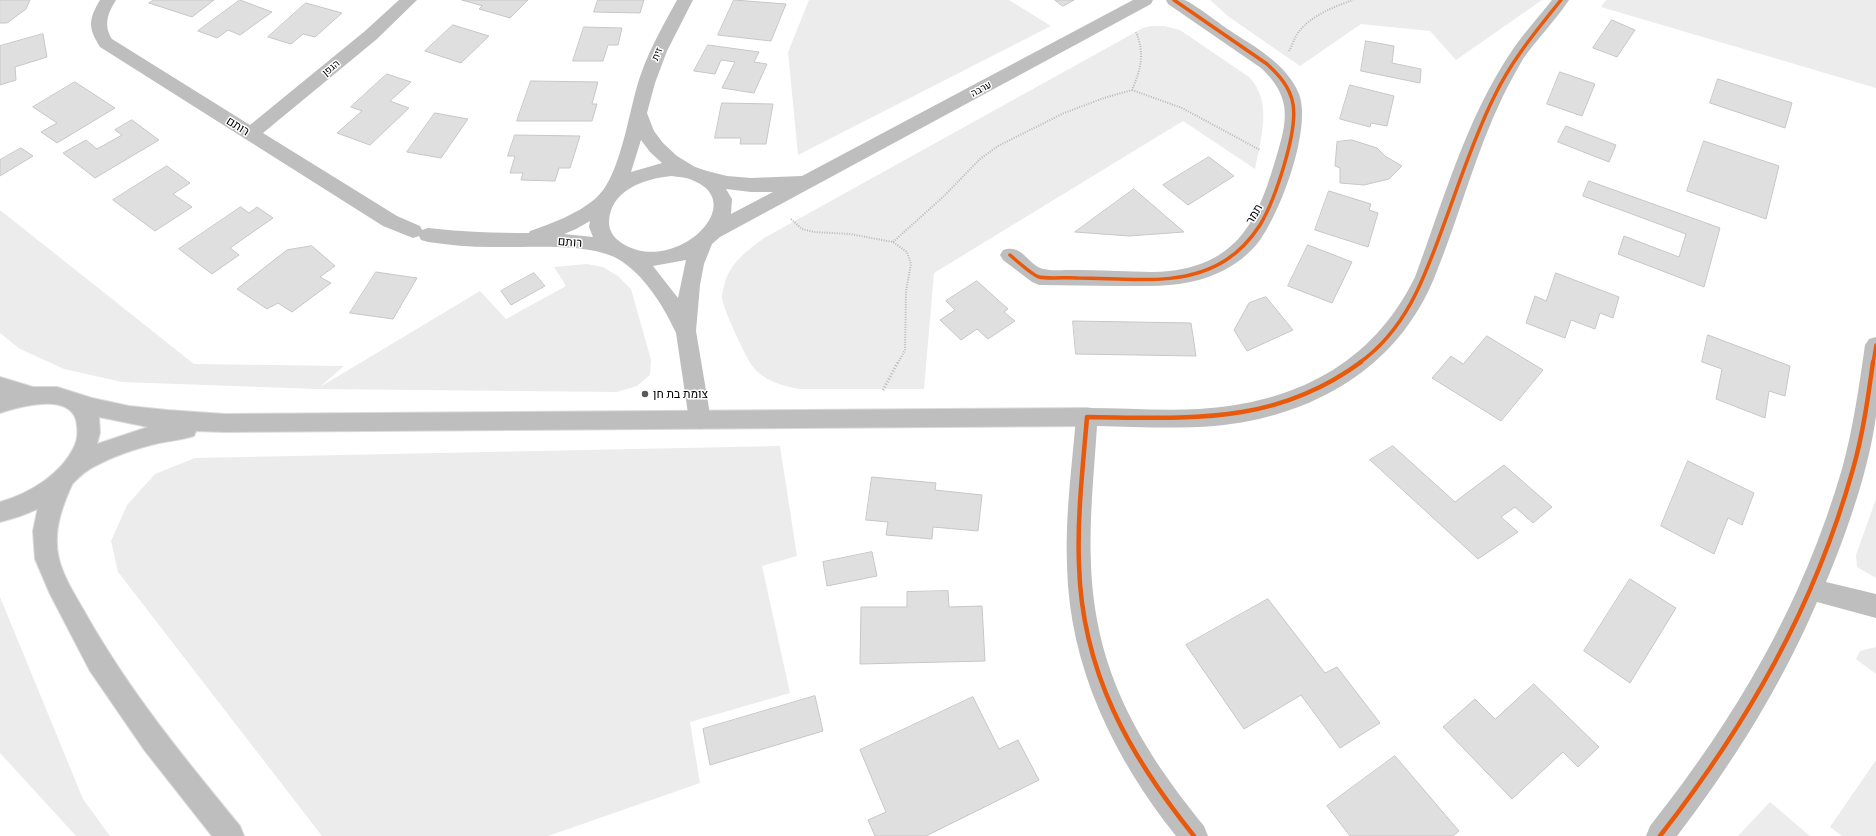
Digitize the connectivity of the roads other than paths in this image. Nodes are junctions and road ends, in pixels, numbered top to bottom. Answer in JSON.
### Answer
{"nodes":[{"id":1,"x":108,"y":0,"type":"edge"},
{"id":2,"x":409,"y":0,"type":"edge"},
{"id":3,"x":685,"y":0,"type":"edge"},
{"id":4,"x":1145,"y":0,"type":"edge"},
{"id":5,"x":1174,"y":0,"type":"edge"},
{"id":6,"x":1561,"y":0,"type":"edge"},
{"id":7,"x":638,"y":113,"type":"junction"},
{"id":8,"x":250,"y":134,"type":"junction"},
{"id":9,"x":698,"y":175,"type":"junction"},
{"id":10,"x":816,"y":178,"type":"junction"},
{"id":11,"x":606,"y":199,"type":"junction"},
{"id":12,"x":709,"y":237,"type":"junction"},
{"id":13,"x":522,"y":240,"type":"junction"},
{"id":14,"x":622,"y":253,"type":"junction"},
{"id":15,"x":1010,"y":255,"type":"dead end"},
{"id":16,"x":686,"y":333,"type":"junction"},
{"id":17,"x":1876,"y":345,"type":"edge"},
{"id":18,"x":1873,"y":383,"type":"edge"},
{"id":19,"x":0,"y":386,"type":"edge"},
{"id":20,"x":32,"y":395,"type":"junction"},
{"id":21,"x":74,"y":401,"type":"junction"},
{"id":22,"x":0,"y":404,"type":"edge"},
{"id":23,"x":1087,"y":417,"type":"junction"},
{"id":24,"x":700,"y":420,"type":"junction"},
{"id":25,"x":225,"y":423,"type":"junction"},
{"id":26,"x":69,"y":472,"type":"junction"},
{"id":27,"x":0,"y":512,"type":"edge"},
{"id":28,"x":1812,"y":589,"type":"junction"},
{"id":29,"x":1876,"y":606,"type":"edge"},
{"id":30,"x":230,"y":836,"type":"edge"},
{"id":31,"x":1194,"y":836,"type":"edge"},
{"id":32,"x":1660,"y":836,"type":"edge"}],
"edges":[{"from":1,"to":8,"type":"main road","name":"רותם"},
{"from":2,"to":8,"type":"main road","name":"הגפן"},
{"from":3,"to":7,"type":"main road","name":"זית"},
{"from":4,"to":10,"type":"main road","name":"ערבה"},
{"from":5,"to":15,"type":"main road","name":"תמר"},
{"from":6,"to":23,"type":"main road"},
{"from":7,"to":9,"type":"main road"},
{"from":7,"to":11,"type":"main road","name":"זית"},
{"from":8,"to":13,"type":"main road","name":"רותם"},
{"from":9,"to":10,"type":"main road","name":"ערבה"},
{"from":9,"to":11,"type":"main road"},
{"from":9,"to":12,"type":"main road"},
{"from":10,"to":12,"type":"main road","name":"ערבה"},
{"from":11,"to":13,"type":"main road","name":"רותם"},
{"from":11,"to":14,"type":"main road"},
{"from":12,"to":14,"type":"main road"},
{"from":12,"to":16,"type":"main road"},
{"from":13,"to":14,"type":"main road","name":"רותם"},
{"from":14,"to":16,"type":"main road"},
{"from":16,"to":24,"type":"main road"},
{"from":17,"to":18,"type":"main road"},
{"from":18,"to":28,"type":"main road"},
{"from":19,"to":20,"type":"main road"},
{"from":20,"to":21,"type":"main road"},
{"from":20,"to":22,"type":"main road"},
{"from":21,"to":25,"type":"main road"},
{"from":21,"to":26,"type":"main road"},
{"from":23,"to":24,"type":"main road"},
{"from":23,"to":31,"type":"main road"},
{"from":24,"to":25,"type":"main road"},
{"from":25,"to":26,"type":"main road"},
{"from":26,"to":27,"type":"main road"},
{"from":26,"to":30,"type":"main road"},
{"from":28,"to":29,"type":"main road"},
{"from":28,"to":32,"type":"main road"}]}
